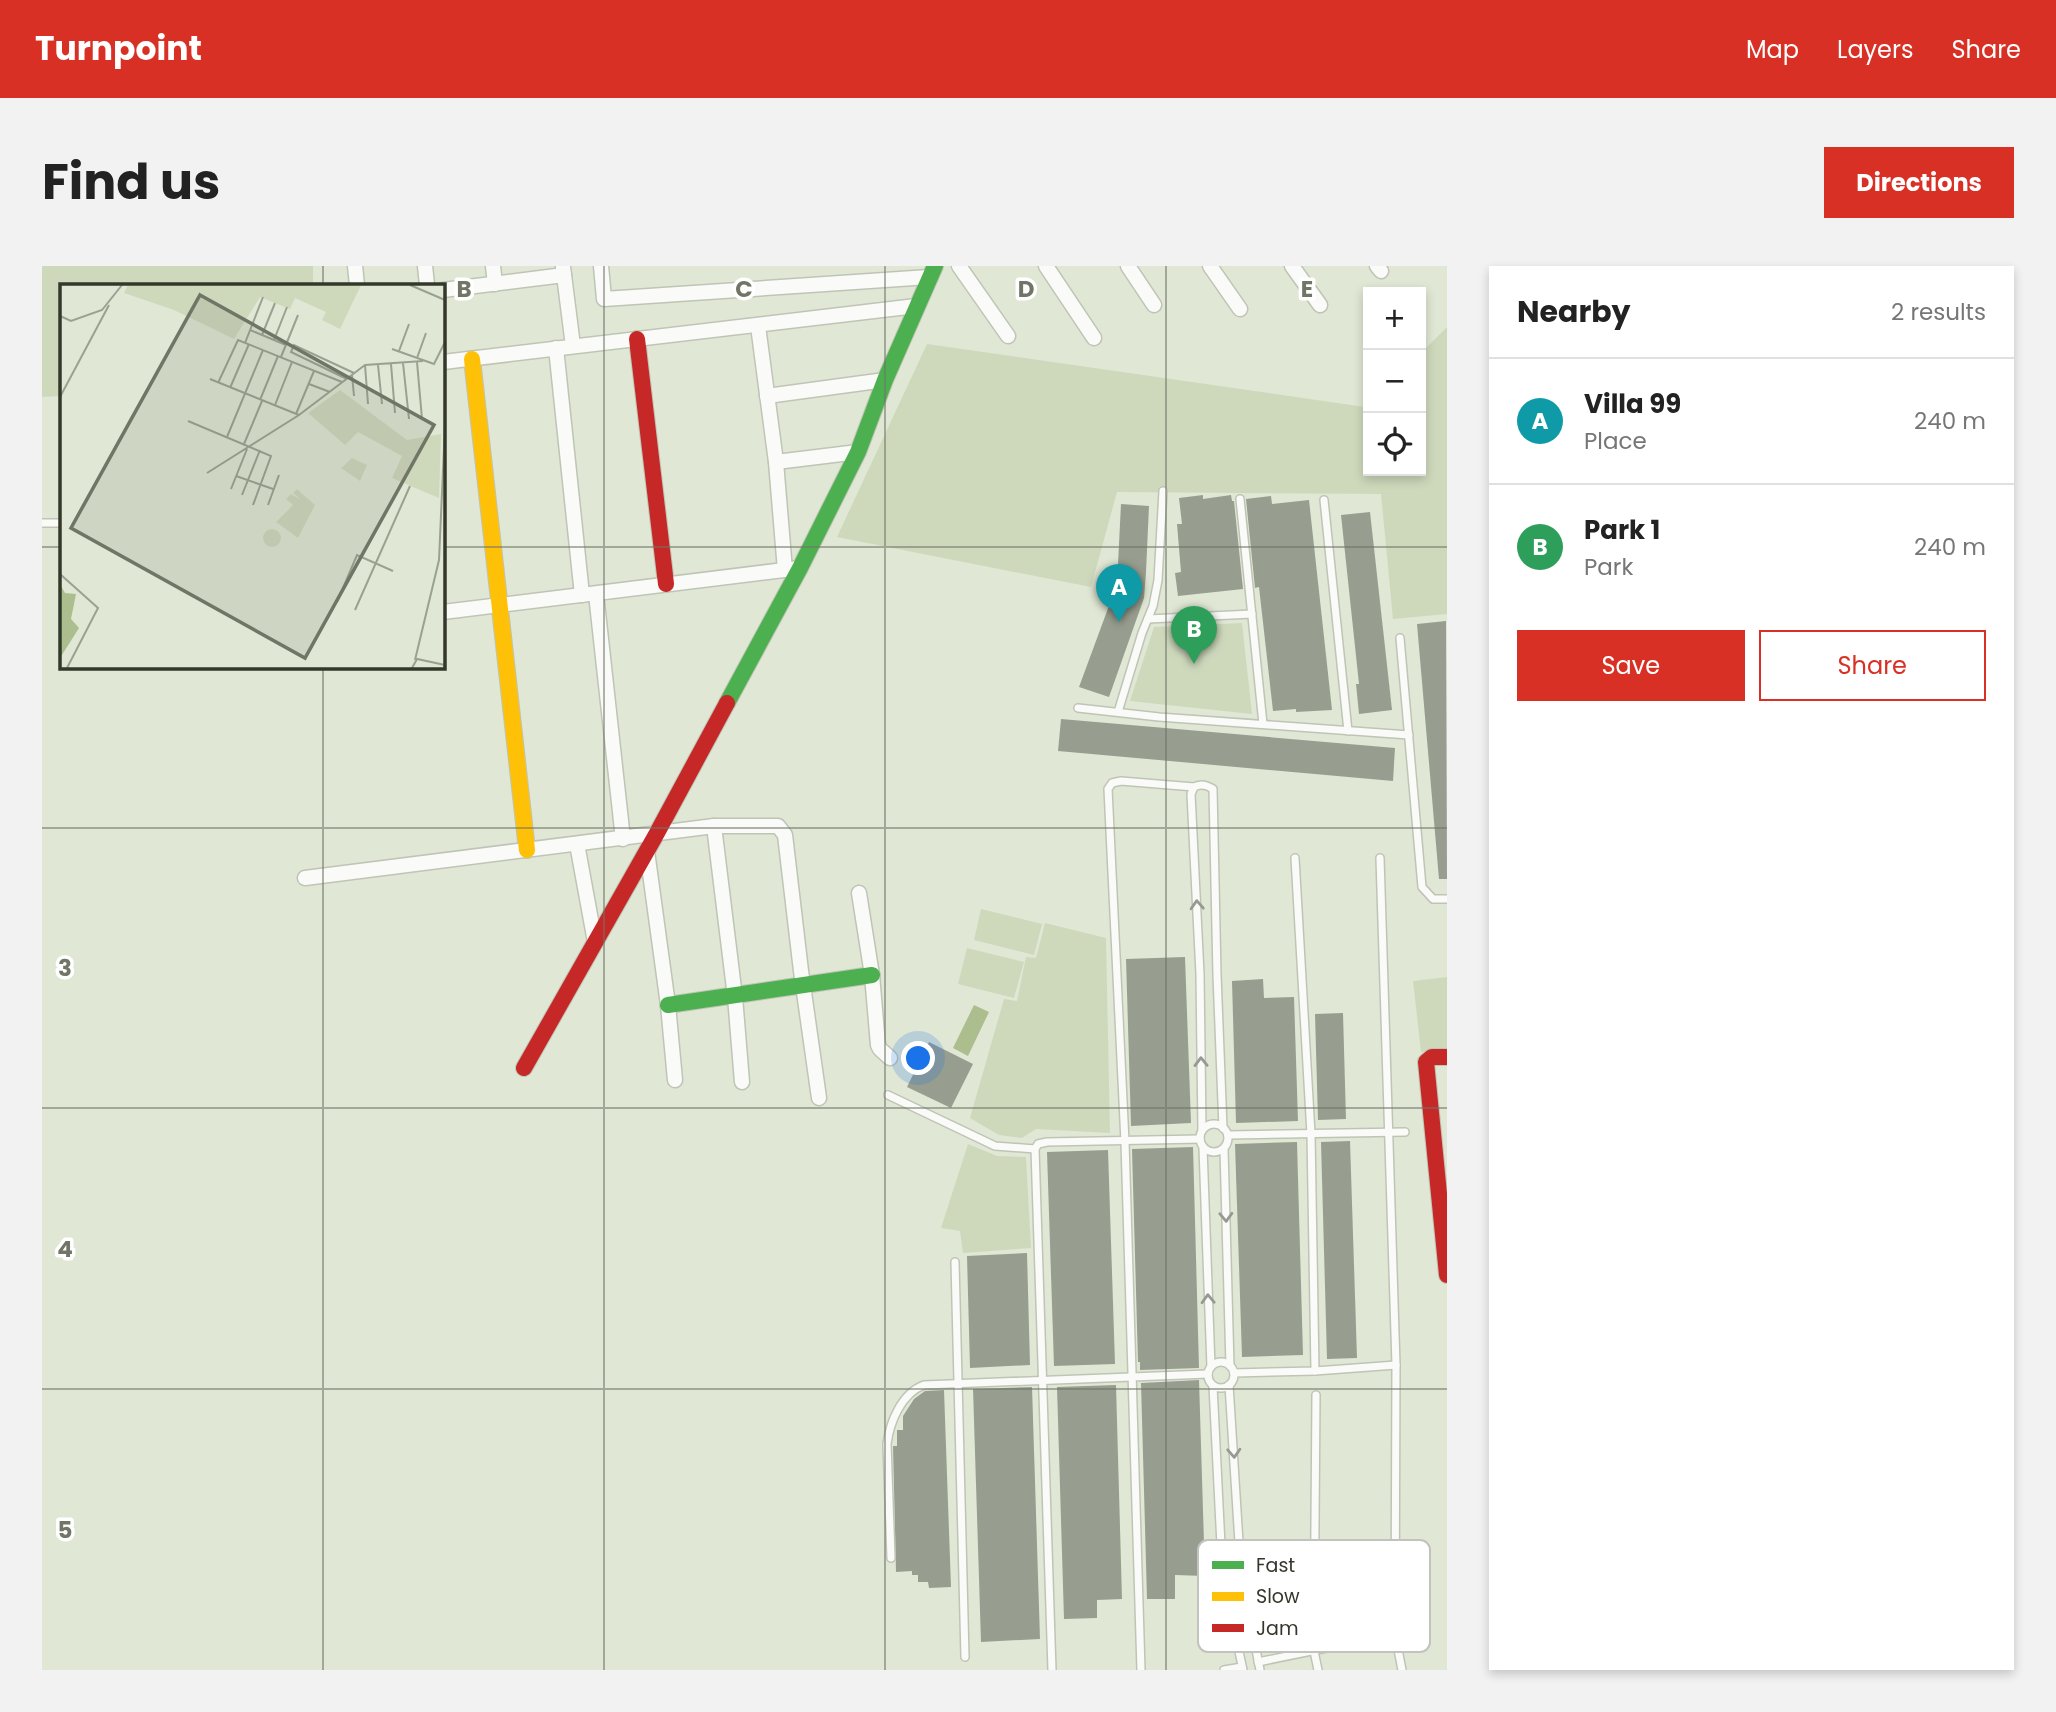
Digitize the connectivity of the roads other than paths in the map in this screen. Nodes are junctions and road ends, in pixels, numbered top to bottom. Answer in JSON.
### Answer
{"nodes":[{"id":1,"x":355,"y":266,"type":"edge"},
{"id":2,"x":425,"y":266,"type":"edge"},
{"id":3,"x":493,"y":266,"type":"edge"},
{"id":4,"x":601,"y":266,"type":"edge"},
{"id":5,"x":959,"y":266,"type":"edge"},
{"id":6,"x":1046,"y":266,"type":"edge"},
{"id":7,"x":1128,"y":266,"type":"edge"},
{"id":8,"x":1210,"y":266,"type":"edge"},
{"id":9,"x":1292,"y":266,"type":"edge"},
{"id":10,"x":564,"y":270,"type":"edge"},
{"id":11,"x":932,"y":272,"type":"edge"},
{"id":12,"x":357,"y":284,"type":"edge"},
{"id":13,"x":427,"y":284,"type":"edge"},
{"id":14,"x":495,"y":284,"type":"junction"},
{"id":15,"x":444,"y":290,"type":"edge"},
{"id":16,"x":1154,"y":305,"type":"dead end"},
{"id":17,"x":1320,"y":305,"type":"dead end"},
{"id":18,"x":916,"y":306,"type":"junction"},
{"id":19,"x":1240,"y":309,"type":"dead end"},
{"id":20,"x":758,"y":326,"type":"junction"},
{"id":21,"x":1008,"y":336,"type":"dead end"},
{"id":22,"x":1094,"y":338,"type":"dead end"},
{"id":23,"x":637,"y":340,"type":"junction"},
{"id":24,"x":573,"y":345,"type":"junction"},
{"id":25,"x":556,"y":348,"type":"junction"},
{"id":26,"x":472,"y":359,"type":"junction"},
{"id":27,"x":444,"y":362,"type":"edge"},
{"id":28,"x":885,"y":380,"type":"junction"},
{"id":29,"x":767,"y":396,"type":"junction"},
{"id":30,"x":858,"y":453,"type":"junction"},
{"id":31,"x":776,"y":462,"type":"junction"},
{"id":32,"x":1163,"y":491,"type":"dead end"},
{"id":33,"x":1240,"y":499,"type":"dead end"},
{"id":34,"x":1324,"y":500,"type":"dead end"},
{"id":35,"x":42,"y":523,"type":"edge"},
{"id":36,"x":60,"y":523,"type":"edge"},
{"id":37,"x":793,"y":569,"type":"junction"},
{"id":38,"x":666,"y":584,"type":"junction"},
{"id":39,"x":589,"y":595,"type":"junction"},
{"id":40,"x":498,"y":606,"type":"junction"},
{"id":41,"x":444,"y":612,"type":"edge"},
{"id":42,"x":1252,"y":614,"type":"junction"},
{"id":43,"x":1148,"y":619,"type":"junction"},
{"id":44,"x":1400,"y":638,"type":"dead end"},
{"id":45,"x":1077,"y":708,"type":"dead end"},
{"id":46,"x":1118,"y":712,"type":"junction"},
{"id":47,"x":1263,"y":724,"type":"junction"},
{"id":48,"x":1348,"y":731,"type":"junction"},
{"id":49,"x":1409,"y":734,"type":"junction"},
{"id":50,"x":1194,"y":787,"type":"junction"},
{"id":51,"x":714,"y":827,"type":"junction"},
{"id":52,"x":657,"y":833,"type":"junction"},
{"id":53,"x":623,"y":839,"type":"junction"},
{"id":54,"x":578,"y":844,"type":"junction"},
{"id":55,"x":527,"y":850,"type":"junction"},
{"id":56,"x":647,"y":851,"type":"junction"},
{"id":57,"x":1295,"y":858,"type":"dead end"},
{"id":58,"x":1380,"y":858,"type":"dead end"},
{"id":59,"x":306,"y":878,"type":"dead end"},
{"id":60,"x":859,"y":892,"type":"dead end"},
{"id":61,"x":1447,"y":899,"type":"edge"},
{"id":62,"x":595,"y":942,"type":"junction"},
{"id":63,"x":1200,"y":974,"type":"junction"},
{"id":64,"x":872,"y":975,"type":"junction"},
{"id":65,"x":1217,"y":975,"type":"junction"},
{"id":66,"x":803,"y":985,"type":"junction"},
{"id":67,"x":735,"y":997,"type":"junction"},
{"id":68,"x":668,"y":1005,"type":"junction"},
{"id":69,"x":1447,"y":1057,"type":"edge"},
{"id":70,"x":890,"y":1058,"type":"dead end"},
{"id":71,"x":524,"y":1069,"type":"dead end"},
{"id":72,"x":675,"y":1080,"type":"dead end"},
{"id":73,"x":742,"y":1082,"type":"dead end"},
{"id":74,"x":888,"y":1095,"type":"dead end"},
{"id":75,"x":819,"y":1098,"type":"dead end"},
{"id":76,"x":1223,"y":1128,"type":"junction"},
{"id":77,"x":1202,"y":1130,"type":"junction"},
{"id":78,"x":1390,"y":1132,"type":"junction"},
{"id":79,"x":1405,"y":1132,"type":"dead end"},
{"id":80,"x":1311,"y":1134,"type":"junction"},
{"id":81,"x":1228,"y":1135,"type":"junction"},
{"id":82,"x":1200,"y":1139,"type":"junction"},
{"id":83,"x":1125,"y":1142,"type":"junction"},
{"id":84,"x":1203,"y":1147,"type":"junction"},
{"id":85,"x":1035,"y":1149,"type":"junction"},
{"id":86,"x":1224,"y":1149,"type":"junction"},
{"id":87,"x":955,"y":1262,"type":"dead end"},
{"id":88,"x":1447,"y":1275,"type":"edge"},
{"id":89,"x":1396,"y":1365,"type":"junction"},
{"id":90,"x":1232,"y":1369,"type":"junction"},
{"id":91,"x":1209,"y":1371,"type":"junction"},
{"id":92,"x":1315,"y":1371,"type":"junction"},
{"id":93,"x":1131,"y":1378,"type":"junction"},
{"id":94,"x":1042,"y":1379,"type":"junction"},
{"id":95,"x":958,"y":1384,"type":"junction"},
{"id":96,"x":1230,"y":1385,"type":"junction"},
{"id":97,"x":1213,"y":1386,"type":"junction"},
{"id":98,"x":1315,"y":1395,"type":"dead end"},
{"id":99,"x":1221,"y":1540,"type":"edge"},
{"id":100,"x":1240,"y":1540,"type":"edge"},
{"id":101,"x":1314,"y":1540,"type":"edge"},
{"id":102,"x":1395,"y":1540,"type":"edge"},
{"id":103,"x":891,"y":1558,"type":"dead end"},
{"id":104,"x":1310,"y":1652,"type":"edge"},
{"id":105,"x":1314,"y":1652,"type":"edge"},
{"id":106,"x":1398,"y":1652,"type":"edge"},
{"id":107,"x":965,"y":1657,"type":"dead end"},
{"id":108,"x":1259,"y":1666,"type":"edge"},
{"id":109,"x":1242,"y":1669,"type":"edge"},
{"id":110,"x":1052,"y":1670,"type":"edge"},
{"id":111,"x":1141,"y":1670,"type":"edge"},
{"id":112,"x":1224,"y":1670,"type":"edge"},
{"id":113,"x":1318,"y":1670,"type":"edge"},
{"id":114,"x":1402,"y":1670,"type":"edge"}],
"edges":[{"from":1,"to":12,"type":"street"},
{"from":2,"to":13,"type":"street"},
{"from":3,"to":14,"type":"street"},
{"from":4,"to":11,"type":"street"},
{"from":5,"to":21,"type":"street"},
{"from":6,"to":22,"type":"street"},
{"from":7,"to":16,"type":"street"},
{"from":8,"to":19,"type":"street"},
{"from":9,"to":17,"type":"street"},
{"from":10,"to":14,"type":"street"},
{"from":10,"to":24,"type":"street"},
{"from":11,"to":18,"type":"street"},
{"from":14,"to":15,"type":"street"},
{"from":18,"to":20,"type":"street"},
{"from":18,"to":28,"type":"street"},
{"from":20,"to":23,"type":"street"},
{"from":20,"to":29,"type":"street"},
{"from":23,"to":24,"type":"street"},
{"from":23,"to":38,"type":"street"},
{"from":24,"to":25,"type":"street"},
{"from":25,"to":26,"type":"street"},
{"from":25,"to":39,"type":"street"},
{"from":26,"to":27,"type":"street"},
{"from":26,"to":40,"type":"street"},
{"from":28,"to":29,"type":"street"},
{"from":28,"to":30,"type":"street"},
{"from":29,"to":31,"type":"street"},
{"from":30,"to":31,"type":"street"},
{"from":30,"to":37,"type":"street"},
{"from":31,"to":37,"type":"street"},
{"from":32,"to":43,"type":"lane"},
{"from":33,"to":42,"type":"lane"},
{"from":34,"to":48,"type":"lane"},
{"from":35,"to":36,"type":"lane"},
{"from":37,"to":38,"type":"street"},
{"from":37,"to":52,"type":"street"},
{"from":38,"to":39,"type":"street"},
{"from":39,"to":40,"type":"street"},
{"from":39,"to":53,"type":"street"},
{"from":40,"to":41,"type":"street"},
{"from":40,"to":55,"type":"street"},
{"from":42,"to":43,"type":"lane"},
{"from":42,"to":47,"type":"lane"},
{"from":43,"to":46,"type":"lane"},
{"from":44,"to":49,"type":"lane"},
{"from":45,"to":46,"type":"lane"},
{"from":46,"to":47,"type":"lane"},
{"from":47,"to":48,"type":"lane"},
{"from":48,"to":49,"type":"lane"},
{"from":49,"to":61,"type":"lane"},
{"from":63,"to":50,"type":"lane","one_way":true},
{"from":50,"to":65,"type":"lane"},
{"from":50,"to":83,"type":"lane"},
{"from":51,"to":52,"type":"street"},
{"from":51,"to":66,"type":"street"},
{"from":51,"to":67,"type":"street"},
{"from":52,"to":53,"type":"street"},
{"from":52,"to":56,"type":"street"},
{"from":53,"to":54,"type":"street"},
{"from":54,"to":55,"type":"street"},
{"from":54,"to":62,"type":"street"},
{"from":55,"to":59,"type":"street"},
{"from":56,"to":62,"type":"street"},
{"from":56,"to":68,"type":"street"},
{"from":57,"to":80,"type":"lane"},
{"from":58,"to":78,"type":"lane"},
{"from":60,"to":64,"type":"street"},
{"from":62,"to":71,"type":"street"},
{"from":63,"to":65,"type":"lane"},
{"from":77,"to":63,"type":"lane","one_way":true},
{"from":64,"to":66,"type":"street"},
{"from":64,"to":70,"type":"street"},
{"from":65,"to":76,"type":"lane"},
{"from":66,"to":67,"type":"street"},
{"from":66,"to":75,"type":"street"},
{"from":67,"to":68,"type":"street"},
{"from":67,"to":73,"type":"street"},
{"from":68,"to":72,"type":"street"},
{"from":69,"to":88,"type":"street"},
{"from":74,"to":85,"type":"lane"},
{"from":76,"to":77,"type":"lane"},
{"from":76,"to":81,"type":"lane"},
{"from":77,"to":82,"type":"lane"},
{"from":78,"to":79,"type":"lane"},
{"from":78,"to":80,"type":"lane"},
{"from":78,"to":89,"type":"lane"},
{"from":80,"to":81,"type":"lane"},
{"from":80,"to":92,"type":"lane"},
{"from":81,"to":86,"type":"lane"},
{"from":82,"to":83,"type":"lane"},
{"from":82,"to":84,"type":"lane"},
{"from":83,"to":85,"type":"lane"},
{"from":83,"to":93,"type":"lane"},
{"from":84,"to":86,"type":"lane"},
{"from":91,"to":84,"type":"lane","one_way":true},
{"from":85,"to":94,"type":"lane"},
{"from":86,"to":90,"type":"lane","one_way":true},
{"from":87,"to":95,"type":"lane"},
{"from":89,"to":92,"type":"lane"},
{"from":89,"to":102,"type":"lane"},
{"from":90,"to":91,"type":"lane"},
{"from":90,"to":92,"type":"lane"},
{"from":90,"to":96,"type":"lane"},
{"from":91,"to":93,"type":"lane"},
{"from":91,"to":97,"type":"lane"},
{"from":93,"to":94,"type":"lane"},
{"from":93,"to":111,"type":"lane"},
{"from":94,"to":95,"type":"lane"},
{"from":94,"to":110,"type":"lane"},
{"from":95,"to":103,"type":"lane"},
{"from":95,"to":107,"type":"lane"},
{"from":96,"to":97,"type":"lane"},
{"from":96,"to":100,"type":"lane","one_way":true},
{"from":97,"to":99,"type":"lane"},
{"from":98,"to":101,"type":"lane"},
{"from":104,"to":108,"type":"lane"},
{"from":105,"to":113,"type":"lane"},
{"from":106,"to":114,"type":"lane"},
{"from":109,"to":112,"type":"lane"}]}
